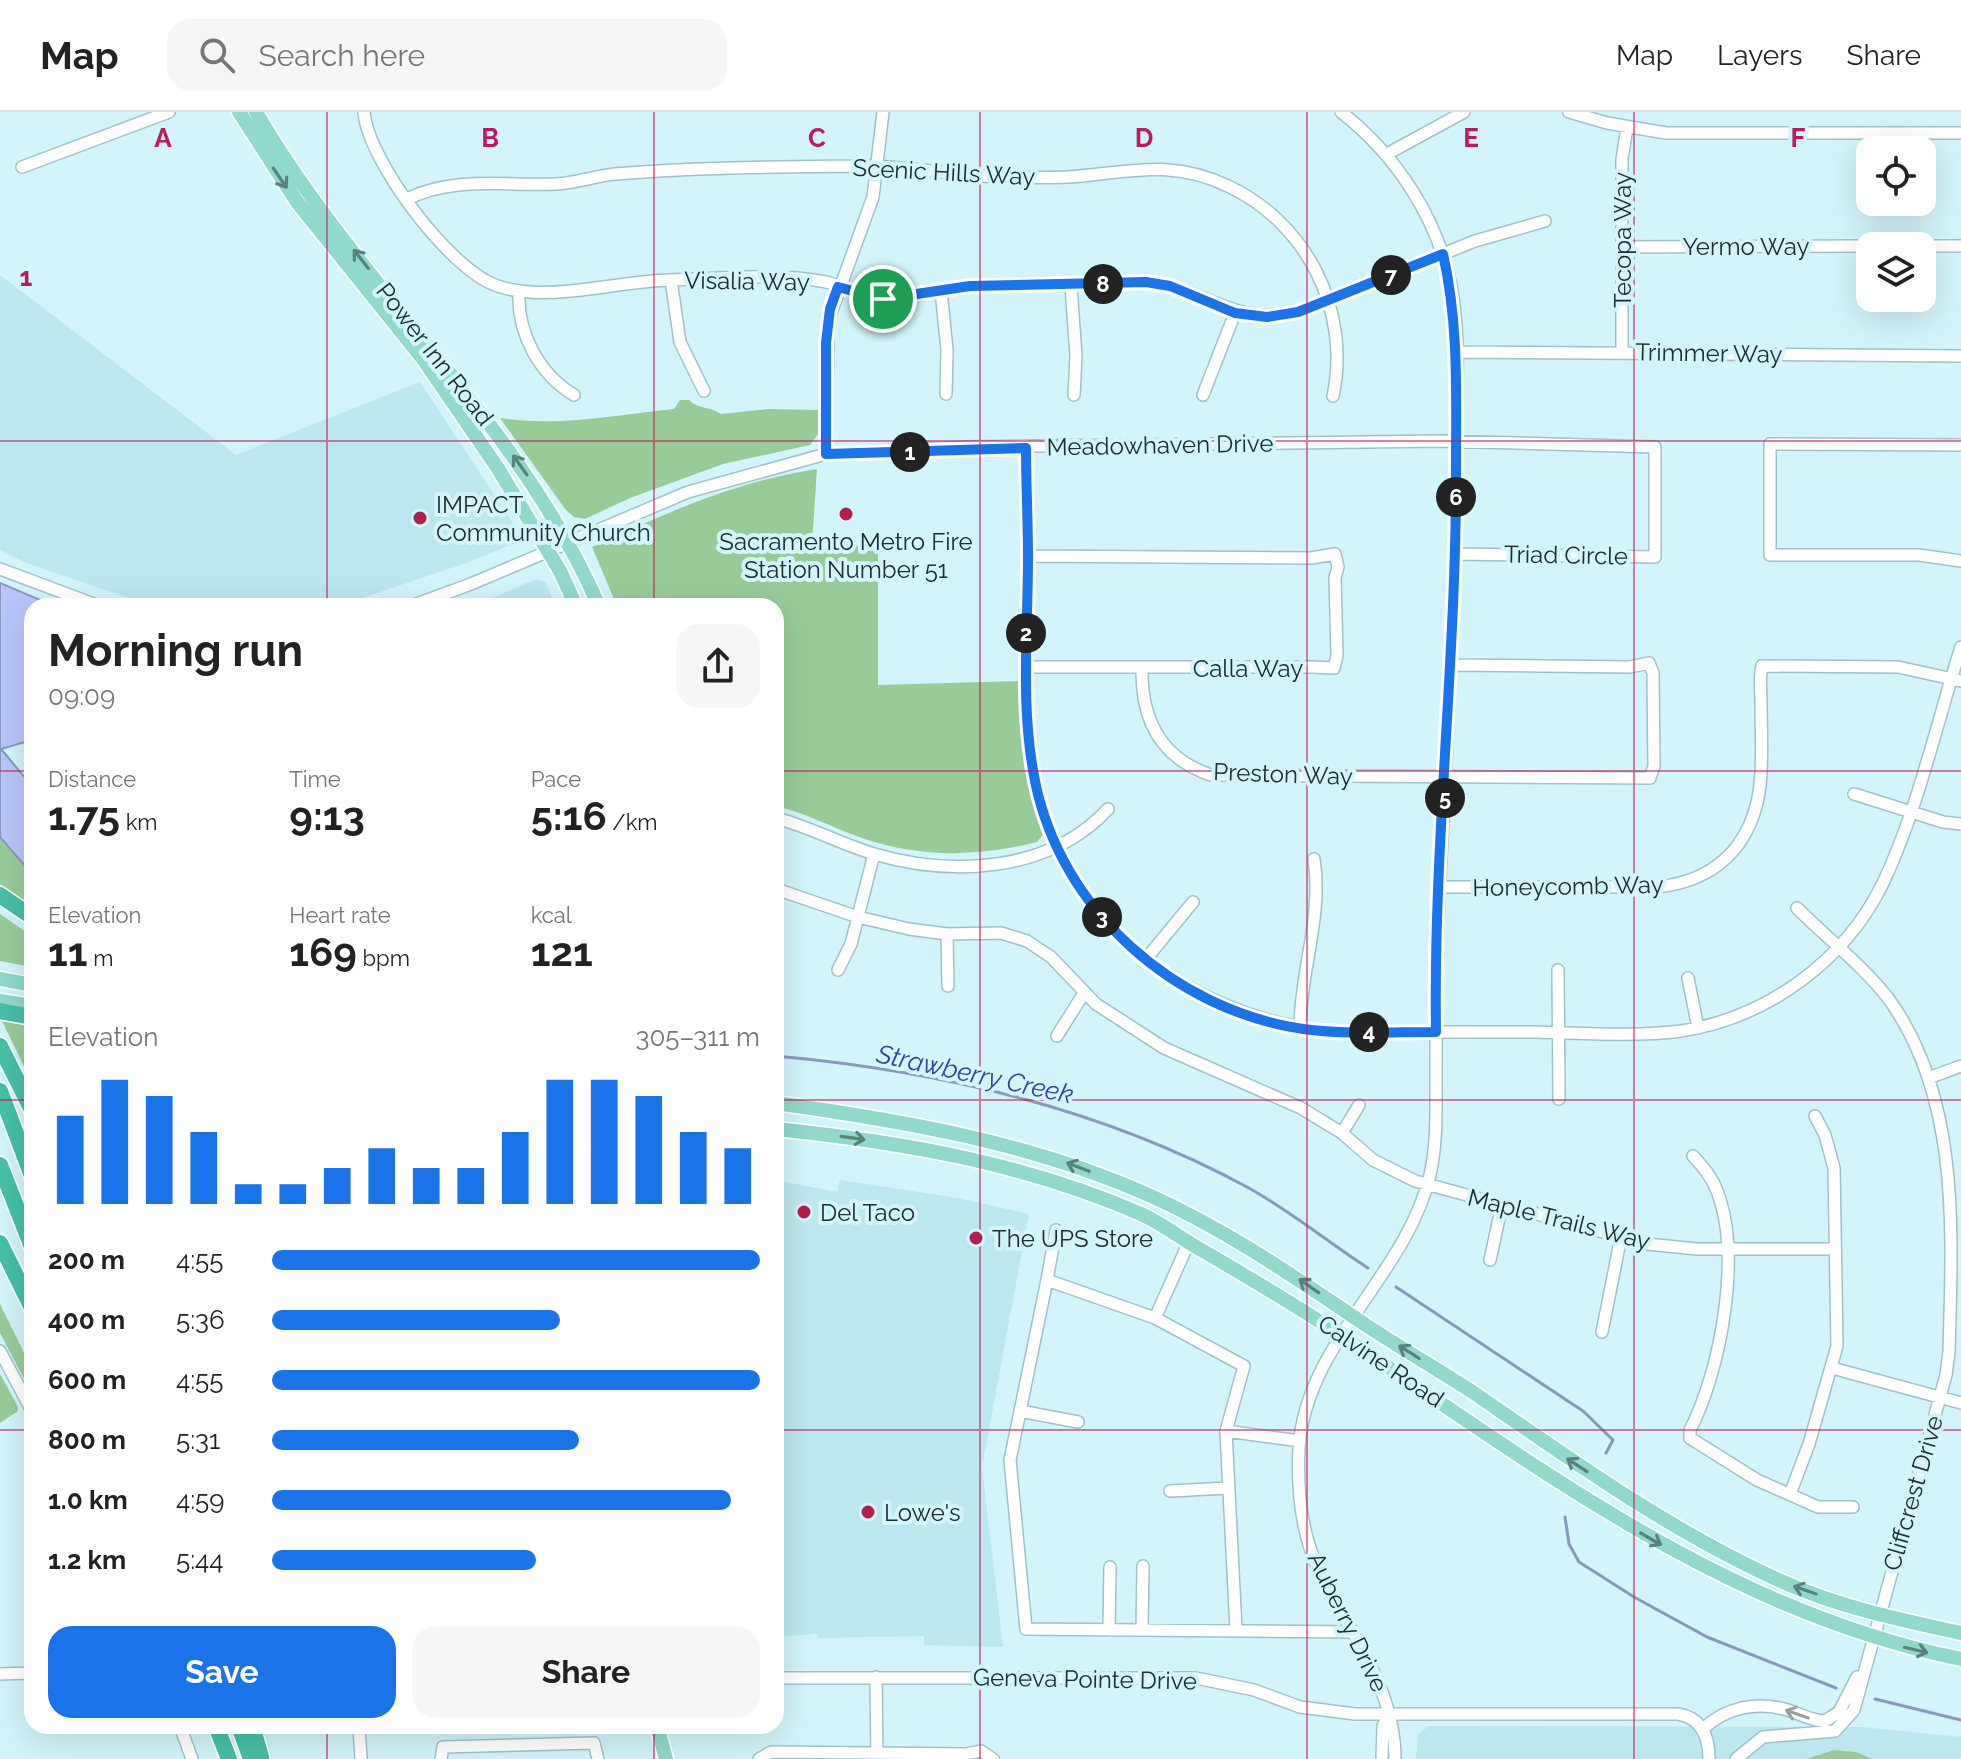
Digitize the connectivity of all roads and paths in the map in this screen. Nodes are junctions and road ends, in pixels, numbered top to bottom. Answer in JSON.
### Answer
{"nodes":[{"id":1,"x":169,"y":112,"type":"edge"},
{"id":2,"x":239,"y":112,"type":"edge"},
{"id":3,"x":256,"y":112,"type":"edge"},
{"id":4,"x":364,"y":112,"type":"edge"},
{"id":5,"x":883,"y":112,"type":"edge"},
{"id":6,"x":1341,"y":112,"type":"edge"},
{"id":7,"x":1464,"y":112,"type":"edge"},
{"id":8,"x":1569,"y":112,"type":"edge"},
{"id":9,"x":1627,"y":128,"type":"junction"},
{"id":10,"x":1961,"y":133,"type":"edge"},
{"id":11,"x":1387,"y":154,"type":"junction"},
{"id":12,"x":879,"y":166,"type":"junction"},
{"id":13,"x":22,"y":167,"type":"dead end"},
{"id":14,"x":407,"y":199,"type":"junction"},
{"id":15,"x":1545,"y":221,"type":"dead end"},
{"id":16,"x":1856,"y":246,"type":"edge"},
{"id":17,"x":1936,"y":246,"type":"edge"},
{"id":18,"x":1961,"y":246,"type":"edge"},
{"id":19,"x":1621,"y":247,"type":"junction"},
{"id":20,"x":1443,"y":254,"type":"junction"},
{"id":21,"x":671,"y":280,"type":"junction"},
{"id":22,"x":1071,"y":286,"type":"junction"},
{"id":23,"x":838,"y":287,"type":"junction"},
{"id":24,"x":941,"y":291,"type":"junction"},
{"id":25,"x":519,"y":292,"type":"junction"},
{"id":26,"x":1329,"y":300,"type":"junction"},
{"id":27,"x":1235,"y":313,"type":"junction"},
{"id":28,"x":1457,"y":352,"type":"junction"},
{"id":29,"x":1622,"y":352,"type":"junction"},
{"id":30,"x":1961,"y":356,"type":"edge"},
{"id":31,"x":704,"y":391,"type":"dead end"},
{"id":32,"x":946,"y":394,"type":"dead end"},
{"id":33,"x":574,"y":395,"type":"dead end"},
{"id":34,"x":1074,"y":395,"type":"dead end"},
{"id":35,"x":1203,"y":395,"type":"dead end"},
{"id":36,"x":1333,"y":396,"type":"dead end"},
{"id":37,"x":1456,"y":442,"type":"junction"},
{"id":38,"x":1961,"y":445,"type":"edge"},
{"id":39,"x":1026,"y":448,"type":"junction"},
{"id":40,"x":826,"y":454,"type":"junction"},
{"id":41,"x":569,"y":541,"type":"junction"},
{"id":42,"x":547,"y":550,"type":"junction"},
{"id":43,"x":1456,"y":554,"type":"junction"},
{"id":44,"x":1028,"y":556,"type":"junction"},
{"id":45,"x":1961,"y":561,"type":"edge"},
{"id":46,"x":0,"y":569,"type":"edge"},
{"id":47,"x":78,"y":598,"type":"edge"},
{"id":48,"x":430,"y":598,"type":"edge"},
{"id":49,"x":572,"y":598,"type":"edge"},
{"id":50,"x":595,"y":598,"type":"edge"},
{"id":51,"x":1961,"y":647,"type":"edge"},
{"id":52,"x":1452,"y":665,"type":"junction"},
{"id":53,"x":1027,"y":667,"type":"junction"},
{"id":54,"x":1142,"y":668,"type":"junction"},
{"id":55,"x":1956,"y":680,"type":"edge"},
{"id":56,"x":1446,"y":776,"type":"junction"},
{"id":57,"x":1854,"y":794,"type":"dead end"},
{"id":58,"x":1108,"y":809,"type":"dead end"},
{"id":59,"x":1909,"y":812,"type":"junction"},
{"id":60,"x":784,"y":821,"type":"edge"},
{"id":61,"x":1961,"y":824,"type":"edge"},
{"id":62,"x":1058,"y":845,"type":"junction"},
{"id":63,"x":874,"y":854,"type":"junction"},
{"id":64,"x":1314,"y":859,"type":"dead end"},
{"id":65,"x":1440,"y":887,"type":"junction"},
{"id":66,"x":784,"y":892,"type":"edge"},
{"id":67,"x":0,"y":895,"type":"edge"},
{"id":68,"x":1193,"y":902,"type":"dead end"},
{"id":69,"x":1797,"y":908,"type":"dead end"},
{"id":70,"x":24,"y":912,"type":"edge"},
{"id":71,"x":858,"y":917,"type":"junction"},
{"id":72,"x":947,"y":934,"type":"junction"},
{"id":73,"x":1838,"y":948,"type":"junction"},
{"id":74,"x":1145,"y":960,"type":"junction"},
{"id":75,"x":838,"y":970,"type":"dead end"},
{"id":76,"x":1558,"y":970,"type":"dead end"},
{"id":77,"x":1688,"y":978,"type":"dead end"},
{"id":78,"x":0,"y":979,"type":"edge"},
{"id":79,"x":24,"y":983,"type":"edge"},
{"id":80,"x":948,"y":986,"type":"dead end"},
{"id":81,"x":1084,"y":993,"type":"junction"},
{"id":82,"x":0,"y":1001,"type":"edge"},
{"id":83,"x":24,"y":1010,"type":"edge"},
{"id":84,"x":0,"y":1011,"type":"edge"},
{"id":85,"x":24,"y":1011,"type":"edge"},
{"id":86,"x":1300,"y":1028,"type":"junction"},
{"id":87,"x":1698,"y":1028,"type":"junction"},
{"id":88,"x":1436,"y":1032,"type":"junction"},
{"id":89,"x":1559,"y":1033,"type":"junction"},
{"id":90,"x":1057,"y":1036,"type":"dead end"},
{"id":91,"x":0,"y":1046,"type":"edge"},
{"id":92,"x":1961,"y":1066,"type":"edge"},
{"id":93,"x":1931,"y":1077,"type":"junction"},
{"id":94,"x":0,"y":1091,"type":"edge"},
{"id":95,"x":24,"y":1094,"type":"edge"},
{"id":96,"x":1559,"y":1099,"type":"dead end"},
{"id":97,"x":784,"y":1104,"type":"edge"},
{"id":98,"x":1359,"y":1105,"type":"dead end"},
{"id":99,"x":1815,"y":1116,"type":"dead end"},
{"id":100,"x":784,"y":1130,"type":"edge"},
{"id":101,"x":1342,"y":1133,"type":"junction"},
{"id":102,"x":24,"y":1155,"type":"edge"},
{"id":103,"x":1693,"y":1156,"type":"dead end"},
{"id":104,"x":0,"y":1165,"type":"edge"},
{"id":105,"x":1955,"y":1181,"type":"edge"},
{"id":106,"x":1427,"y":1185,"type":"junction"},
{"id":107,"x":1502,"y":1205,"type":"junction"},
{"id":108,"x":24,"y":1226,"type":"edge"},
{"id":109,"x":1056,"y":1230,"type":"dead end"},
{"id":110,"x":1621,"y":1237,"type":"junction"},
{"id":111,"x":1189,"y":1242,"type":"junction"},
{"id":112,"x":0,"y":1243,"type":"edge"},
{"id":113,"x":1726,"y":1249,"type":"junction"},
{"id":114,"x":1835,"y":1249,"type":"junction"},
{"id":115,"x":1490,"y":1260,"type":"dead end"},
{"id":116,"x":1047,"y":1280,"type":"junction"},
{"id":117,"x":1956,"y":1290,"type":"edge"},
{"id":118,"x":24,"y":1292,"type":"edge"},
{"id":119,"x":1353,"y":1317,"type":"junction"},
{"id":120,"x":1155,"y":1318,"type":"junction"},
{"id":121,"x":1602,"y":1332,"type":"dead end"},
{"id":122,"x":1341,"y":1335,"type":"junction"},
{"id":123,"x":0,"y":1351,"type":"edge"},
{"id":124,"x":1832,"y":1368,"type":"junction"},
{"id":125,"x":24,"y":1396,"type":"edge"},
{"id":126,"x":1940,"y":1397,"type":"junction"},
{"id":127,"x":1961,"y":1403,"type":"edge"},
{"id":128,"x":1020,"y":1411,"type":"junction"},
{"id":129,"x":1078,"y":1422,"type":"dead end"},
{"id":130,"x":1226,"y":1431,"type":"junction"},
{"id":131,"x":1300,"y":1441,"type":"junction"},
{"id":132,"x":1228,"y":1488,"type":"junction"},
{"id":133,"x":1170,"y":1491,"type":"dead end"},
{"id":134,"x":1790,"y":1494,"type":"junction"},
{"id":135,"x":1853,"y":1507,"type":"dead end"},
{"id":136,"x":1143,"y":1566,"type":"dead end"},
{"id":137,"x":1110,"y":1567,"type":"dead end"},
{"id":138,"x":1878,"y":1615,"type":"junction"},
{"id":139,"x":1109,"y":1630,"type":"junction"},
{"id":140,"x":1142,"y":1630,"type":"junction"},
{"id":141,"x":1236,"y":1630,"type":"junction"},
{"id":142,"x":1354,"y":1632,"type":"junction"},
{"id":143,"x":1961,"y":1633,"type":"edge"},
{"id":144,"x":1871,"y":1639,"type":"junction"},
{"id":145,"x":1866,"y":1658,"type":"junction"},
{"id":146,"x":1961,"y":1659,"type":"edge"},
{"id":147,"x":24,"y":1673,"type":"edge"},
{"id":148,"x":0,"y":1674,"type":"edge"},
{"id":149,"x":876,"y":1677,"type":"junction"},
{"id":150,"x":784,"y":1678,"type":"edge"},
{"id":151,"x":1389,"y":1715,"type":"junction"},
{"id":152,"x":1703,"y":1729,"type":"junction"},
{"id":153,"x":183,"y":1734,"type":"edge"},
{"id":154,"x":219,"y":1734,"type":"edge"},
{"id":155,"x":242,"y":1734,"type":"edge"},
{"id":156,"x":254,"y":1734,"type":"edge"},
{"id":157,"x":359,"y":1734,"type":"edge"},
{"id":158,"x":659,"y":1734,"type":"edge"},
{"id":159,"x":876,"y":1757,"type":"edge"},
{"id":160,"x":192,"y":1759,"type":"edge"},
{"id":161,"x":229,"y":1759,"type":"edge"},
{"id":162,"x":251,"y":1759,"type":"edge"},
{"id":163,"x":261,"y":1759,"type":"edge"},
{"id":164,"x":361,"y":1759,"type":"edge"},
{"id":165,"x":441,"y":1759,"type":"edge"},
{"id":166,"x":598,"y":1759,"type":"edge"},
{"id":167,"x":666,"y":1759,"type":"edge"},
{"id":168,"x":759,"y":1759,"type":"edge"},
{"id":169,"x":993,"y":1759,"type":"edge"},
{"id":170,"x":1382,"y":1759,"type":"edge"},
{"id":171,"x":1395,"y":1759,"type":"edge"},
{"id":172,"x":1709,"y":1759,"type":"edge"},
{"id":173,"x":1736,"y":1759,"type":"edge"}],
"edges":[{"from":1,"to":13,"type":"street"},
{"from":2,"to":42,"type":"main road","name":"Power Inn Road","one_way":true},
{"from":41,"to":3,"type":"main road","name":"Power Inn Road","one_way":true},
{"from":4,"to":14,"type":"street","name":"Visalia Way"},
{"from":5,"to":12,"type":"street"},
{"from":6,"to":11,"type":"street","name":"Auberry Drive"},
{"from":7,"to":11,"type":"street"},
{"from":8,"to":9,"type":"street"},
{"from":9,"to":10,"type":"street"},
{"from":9,"to":19,"type":"street","name":"Tecopa Way"},
{"from":11,"to":20,"type":"street","name":"Auberry Drive"},
{"from":12,"to":14,"type":"street","name":"Scenic Hills Way"},
{"from":12,"to":23,"type":"street"},
{"from":12,"to":26,"type":"street","name":"Scenic Hills Way"},
{"from":14,"to":25,"type":"street","name":"Visalia Way"},
{"from":15,"to":20,"type":"street","name":"Visalia Way"},
{"from":16,"to":19,"type":"street","name":"Yermo Way"},
{"from":17,"to":18,"type":"street"},
{"from":19,"to":29,"type":"street","name":"Tecopa Way"},
{"from":20,"to":26,"type":"street","name":"Visalia Way"},
{"from":20,"to":28,"type":"street","name":"Auberry Drive"},
{"from":21,"to":23,"type":"street","name":"Visalia Way"},
{"from":21,"to":25,"type":"street","name":"Visalia Way"},
{"from":21,"to":31,"type":"street"},
{"from":22,"to":24,"type":"street","name":"Visalia Way"},
{"from":22,"to":27,"type":"street","name":"Visalia Way"},
{"from":22,"to":34,"type":"street"},
{"from":23,"to":24,"type":"street","name":"Visalia Way"},
{"from":23,"to":40,"type":"street"},
{"from":24,"to":32,"type":"street"},
{"from":25,"to":33,"type":"street"},
{"from":26,"to":27,"type":"street","name":"Visalia Way"},
{"from":26,"to":36,"type":"street","name":"Scenic Hills Way"},
{"from":27,"to":35,"type":"street"},
{"from":28,"to":29,"type":"street","name":"Trimmer Way"},
{"from":28,"to":37,"type":"street","name":"Auberry Drive"},
{"from":29,"to":30,"type":"street","name":"Trimmer Way"},
{"from":37,"to":39,"type":"street","name":"Meadowhaven Drive"},
{"from":37,"to":43,"type":"street","name":"Auberry Drive"},
{"from":37,"to":43,"type":"street","name":"Triad Circle"},
{"from":38,"to":45,"type":"street"},
{"from":39,"to":40,"type":"street","name":"Meadowhaven Drive"},
{"from":39,"to":44,"type":"street"},
{"from":40,"to":41,"type":"street","name":"Meadowhaven Drive"},
{"from":41,"to":42,"type":"street","name":"Meadowhaven Drive"},
{"from":41,"to":50,"type":"main road","name":"Power Inn Road"},
{"from":42,"to":48,"type":"street","name":"Meadowhaven Drive"},
{"from":42,"to":49,"type":"main road","name":"Power Inn Road"},
{"from":43,"to":52,"type":"street","name":"Auberry Drive"},
{"from":44,"to":53,"type":"street"},
{"from":44,"to":54,"type":"street","name":"Calla Way"},
{"from":46,"to":47,"type":"street"},
{"from":51,"to":55,"type":"street"},
{"from":52,"to":56,"type":"street","name":"Auberry Drive"},
{"from":52,"to":56,"type":"street","name":"Preston Way"},
{"from":53,"to":54,"type":"street","name":"Calla Way"},
{"from":53,"to":62,"type":"street"},
{"from":54,"to":56,"type":"street","name":"Preston Way"},
{"from":55,"to":59,"type":"street"},
{"from":55,"to":65,"type":"street","name":"Honeycomb Way"},
{"from":56,"to":65,"type":"street","name":"Auberry Drive"},
{"from":57,"to":59,"type":"street"},
{"from":58,"to":62,"type":"street"},
{"from":59,"to":61,"type":"street"},
{"from":59,"to":73,"type":"street"},
{"from":60,"to":63,"type":"street"},
{"from":62,"to":63,"type":"street"},
{"from":62,"to":74,"type":"street"},
{"from":63,"to":71,"type":"street"},
{"from":64,"to":86,"type":"street"},
{"from":65,"to":88,"type":"street","name":"Auberry Drive"},
{"from":66,"to":71,"type":"street","name":"Maple Trails Way"},
{"from":67,"to":70,"type":"highway"},
{"from":68,"to":74,"type":"street"},
{"from":69,"to":73,"type":"street","name":"Cliffcrest Drive"},
{"from":71,"to":72,"type":"street","name":"Maple Trails Way"},
{"from":71,"to":75,"type":"street"},
{"from":72,"to":80,"type":"street"},
{"from":72,"to":81,"type":"street","name":"Maple Trails Way"},
{"from":73,"to":87,"type":"street"},
{"from":73,"to":93,"type":"street","name":"Cliffcrest Drive"},
{"from":74,"to":86,"type":"street"},
{"from":76,"to":89,"type":"street"},
{"from":77,"to":87,"type":"street"},
{"from":78,"to":79,"type":"main road"},
{"from":81,"to":90,"type":"street"},
{"from":81,"to":101,"type":"street","name":"Maple Trails Way"},
{"from":82,"to":83,"type":"main road"},
{"from":84,"to":85,"type":"highway"},
{"from":86,"to":88,"type":"street"},
{"from":87,"to":89,"type":"street"},
{"from":88,"to":89,"type":"street"},
{"from":88,"to":106,"type":"street","name":"Auberry Drive"},
{"from":89,"to":96,"type":"street"},
{"from":91,"to":95,"type":"highway"},
{"from":92,"to":93,"type":"street"},
{"from":93,"to":105,"type":"street","name":"Cliffcrest Drive"},
{"from":94,"to":102,"type":"highway"},
{"from":119,"to":97,"type":"main road","name":"Calvine Road","one_way":true},
{"from":98,"to":101,"type":"street"},
{"from":99,"to":114,"type":"street"},
{"from":100,"to":111,"type":"main road","name":"Calvine Road","one_way":true},
{"from":101,"to":106,"type":"street","name":"Maple Trails Way"},
{"from":103,"to":113,"type":"street"},
{"from":104,"to":108,"type":"highway"},
{"from":105,"to":117,"type":"street","name":"Cliffcrest Drive"},
{"from":106,"to":107,"type":"street","name":"Maple Trails Way"},
{"from":106,"to":119,"type":"street","name":"Auberry Drive"},
{"from":107,"to":110,"type":"street","name":"Maple Trails Way"},
{"from":107,"to":115,"type":"street"},
{"from":109,"to":116,"type":"street"},
{"from":110,"to":113,"type":"street","name":"Maple Trails Way"},
{"from":110,"to":121,"type":"street"},
{"from":111,"to":120,"type":"street"},
{"from":111,"to":122,"type":"main road","name":"Calvine Road"},
{"from":112,"to":118,"type":"highway"},
{"from":113,"to":114,"type":"street","name":"Maple Trails Way"},
{"from":113,"to":134,"type":"street"},
{"from":114,"to":124,"type":"street"},
{"from":116,"to":120,"type":"street"},
{"from":116,"to":128,"type":"street"},
{"from":117,"to":126,"type":"street","name":"Cliffcrest Drive"},
{"from":119,"to":122,"type":"street","name":"Auberry Drive"},
{"from":138,"to":119,"type":"main road","name":"Calvine Road","one_way":true},
{"from":120,"to":130,"type":"street"},
{"from":122,"to":131,"type":"street","name":"Auberry Drive"},
{"from":122,"to":144,"type":"main road","name":"Calvine Road","one_way":true},
{"from":123,"to":125,"type":"street"},
{"from":124,"to":126,"type":"street"},
{"from":124,"to":134,"type":"street"},
{"from":126,"to":127,"type":"street"},
{"from":126,"to":138,"type":"street","name":"Cliffcrest Drive"},
{"from":128,"to":129,"type":"street"},
{"from":128,"to":139,"type":"street"},
{"from":130,"to":131,"type":"street"},
{"from":130,"to":132,"type":"street"},
{"from":131,"to":142,"type":"street","name":"Auberry Drive"},
{"from":132,"to":133,"type":"street"},
{"from":132,"to":141,"type":"street"},
{"from":134,"to":135,"type":"street"},
{"from":136,"to":140,"type":"street"},
{"from":137,"to":139,"type":"street"},
{"from":138,"to":143,"type":"main road","name":"Calvine Road"},
{"from":138,"to":144,"type":"street","name":"Cliffcrest Drive"},
{"from":139,"to":140,"type":"street"},
{"from":140,"to":141,"type":"street"},
{"from":141,"to":142,"type":"street"},
{"from":142,"to":151,"type":"street","name":"Auberry Drive"},
{"from":144,"to":145,"type":"street","name":"Cliffcrest Drive"},
{"from":144,"to":146,"type":"main road","name":"Calvine Road","one_way":true},
{"from":145,"to":152,"type":"street","one_way":true},
{"from":145,"to":173,"type":"street"},
{"from":147,"to":148,"type":"street"},
{"from":149,"to":150,"type":"street","name":"Geneva Pointe Drive"},
{"from":149,"to":151,"type":"street","name":"Geneva Pointe Drive"},
{"from":149,"to":159,"type":"street"},
{"from":151,"to":152,"type":"street","name":"Geneva Pointe Drive"},
{"from":151,"to":170,"type":"street","name":"Auberry Drive"},
{"from":151,"to":171,"type":"street","name":"Auberry Drive"},
{"from":152,"to":172,"type":"street"},
{"from":153,"to":160,"type":"street"},
{"from":154,"to":161,"type":"highway"},
{"from":155,"to":162,"type":"highway"},
{"from":156,"to":163,"type":"highway"},
{"from":157,"to":164,"type":"street"},
{"from":158,"to":167,"type":"main road"},
{"from":159,"to":168,"type":"street"},
{"from":159,"to":169,"type":"street"},
{"from":165,"to":166,"type":"street"}]}
